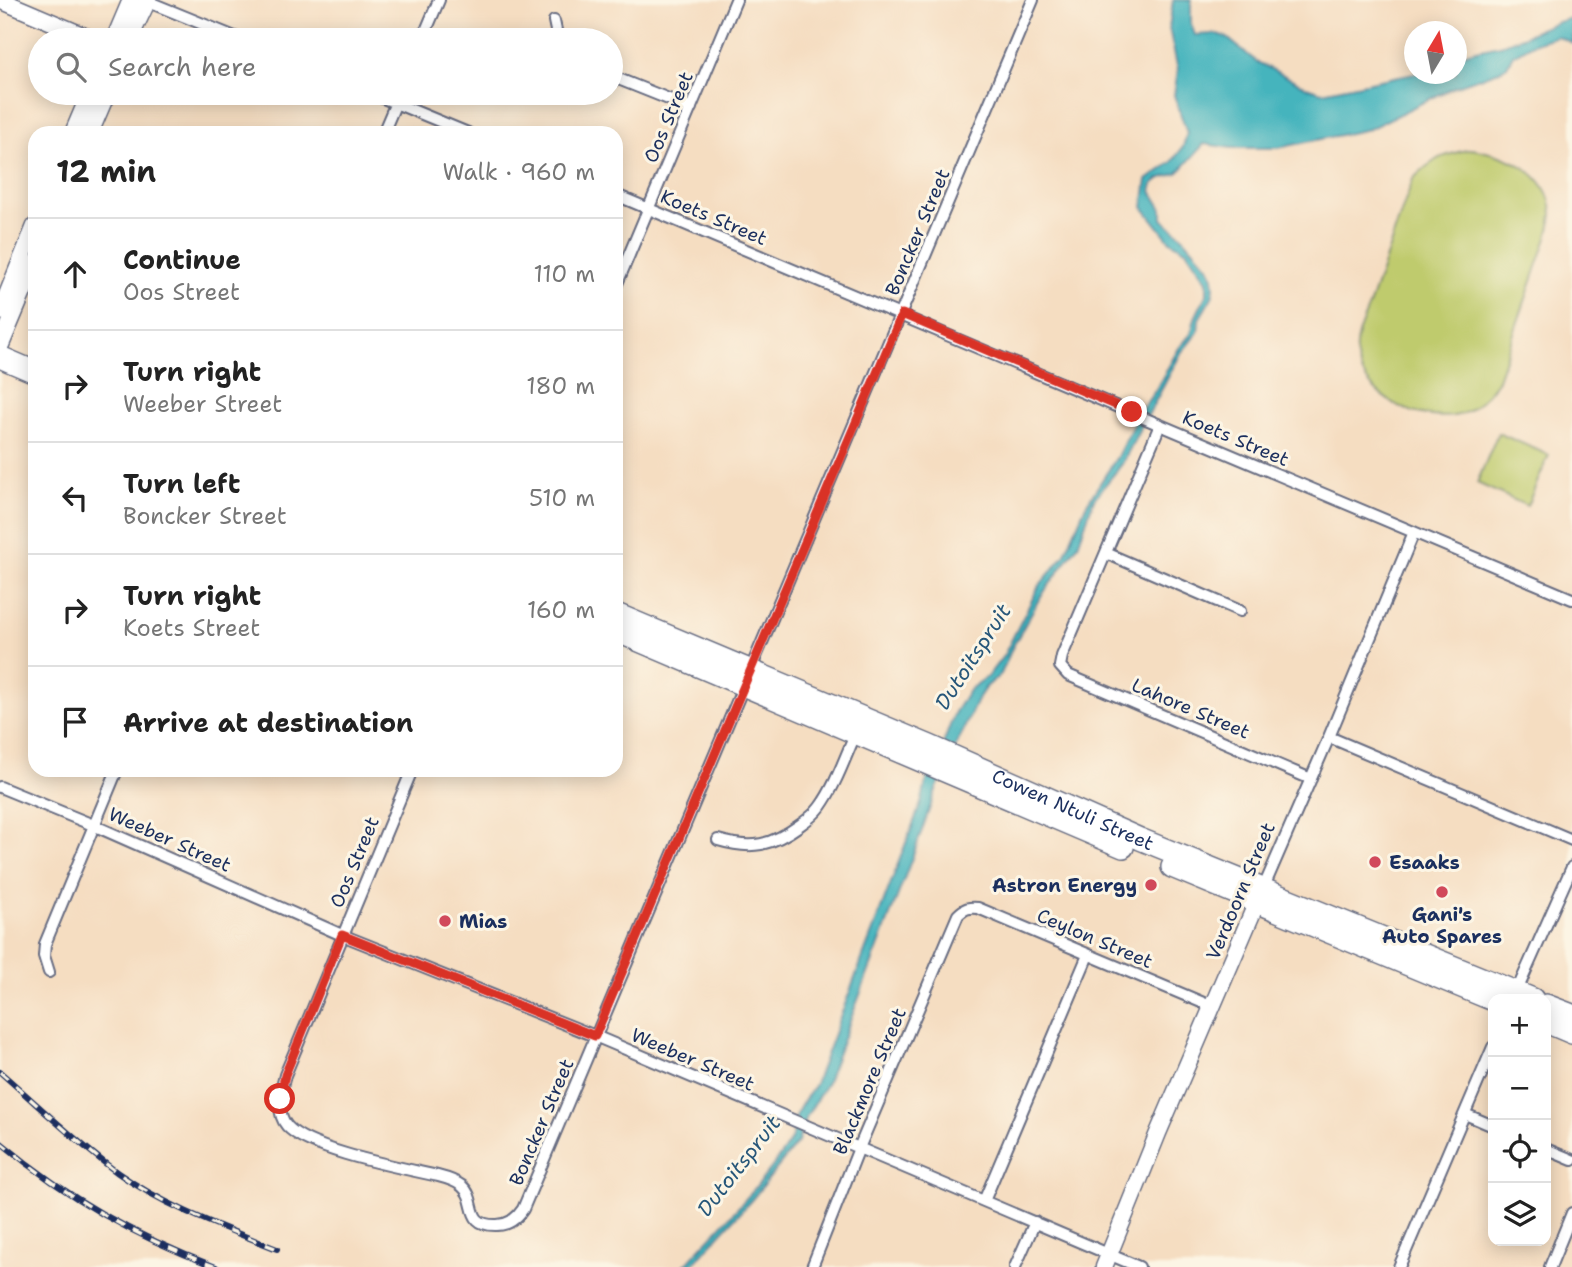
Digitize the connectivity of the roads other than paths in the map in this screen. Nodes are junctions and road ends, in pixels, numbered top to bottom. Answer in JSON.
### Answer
{"nodes":[{"id":1,"x":142,"y":0,"type":"edge"},
{"id":2,"x":439,"y":0,"type":"edge"},
{"id":3,"x":736,"y":0,"type":"edge"},
{"id":4,"x":1033,"y":0,"type":"edge"},
{"id":5,"x":0,"y":1,"type":"edge"},
{"id":6,"x":554,"y":21,"type":"dead end"},
{"id":7,"x":65,"y":28,"type":"edge"},
{"id":8,"x":122,"y":28,"type":"edge"},
{"id":9,"x":133,"y":28,"type":"edge"},
{"id":10,"x":212,"y":28,"type":"edge"},
{"id":11,"x":427,"y":28,"type":"edge"},
{"id":12,"x":555,"y":28,"type":"edge"},
{"id":13,"x":623,"y":81,"type":"edge"},
{"id":14,"x":85,"y":105,"type":"edge"},
{"id":15,"x":102,"y":105,"type":"edge"},
{"id":16,"x":395,"y":105,"type":"edge"},
{"id":17,"x":412,"y":105,"type":"edge"},
{"id":18,"x":691,"y":107,"type":"junction"},
{"id":19,"x":76,"y":126,"type":"edge"},
{"id":20,"x":93,"y":126,"type":"edge"},
{"id":21,"x":386,"y":126,"type":"edge"},
{"id":22,"x":454,"y":126,"type":"edge"},
{"id":23,"x":623,"y":198,"type":"edge"},
{"id":24,"x":648,"y":208,"type":"junction"},
{"id":25,"x":28,"y":243,"type":"edge"},
{"id":26,"x":623,"y":269,"type":"edge"},
{"id":27,"x":28,"y":281,"type":"edge"},
{"id":28,"x":0,"y":312,"type":"edge"},
{"id":29,"x":902,"y":314,"type":"junction"},
{"id":30,"x":0,"y":347,"type":"edge"},
{"id":31,"x":0,"y":357,"type":"edge"},
{"id":32,"x":28,"y":369,"type":"edge"},
{"id":33,"x":0,"y":373,"type":"edge"},
{"id":34,"x":28,"y":384,"type":"edge"},
{"id":35,"x":1155,"y":422,"type":"junction"},
{"id":36,"x":1414,"y":533,"type":"junction"},
{"id":37,"x":1106,"y":553,"type":"junction"},
{"id":38,"x":1572,"y":600,"type":"edge"},
{"id":39,"x":1240,"y":611,"type":"dead end"},
{"id":40,"x":623,"y":617,"type":"edge"},
{"id":41,"x":623,"y":633,"type":"edge"},
{"id":42,"x":748,"y":677,"type":"junction"},
{"id":43,"x":856,"y":733,"type":"junction"},
{"id":44,"x":1329,"y":737,"type":"junction"},
{"id":45,"x":927,"y":754,"type":"junction"},
{"id":46,"x":114,"y":777,"type":"edge"},
{"id":47,"x":409,"y":777,"type":"edge"},
{"id":48,"x":1311,"y":779,"type":"junction"},
{"id":49,"x":0,"y":787,"type":"edge"},
{"id":50,"x":93,"y":825,"type":"junction"},
{"id":51,"x":718,"y":840,"type":"dead end"},
{"id":52,"x":1572,"y":840,"type":"edge"},
{"id":53,"x":1572,"y":866,"type":"edge"},
{"id":54,"x":1260,"y":896,"type":"junction"},
{"id":55,"x":963,"y":910,"type":"joint"},
{"id":56,"x":342,"y":935,"type":"junction"},
{"id":57,"x":1088,"y":955,"type":"junction"},
{"id":58,"x":49,"y":972,"type":"dead end"},
{"id":59,"x":1513,"y":994,"type":"edge"},
{"id":60,"x":1522,"y":994,"type":"edge"},
{"id":61,"x":1488,"y":998,"type":"edge"},
{"id":62,"x":1213,"y":1007,"type":"junction"},
{"id":63,"x":1551,"y":1007,"type":"edge"},
{"id":64,"x":1572,"y":1016,"type":"edge"},
{"id":65,"x":1551,"y":1024,"type":"edge"},
{"id":66,"x":1572,"y":1032,"type":"edge"},
{"id":67,"x":595,"y":1036,"type":"junction"},
{"id":68,"x":1489,"y":1057,"type":"edge"},
{"id":69,"x":1465,"y":1114,"type":"junction"},
{"id":70,"x":1488,"y":1124,"type":"edge"},
{"id":71,"x":859,"y":1149,"type":"junction"},
{"id":72,"x":1551,"y":1151,"type":"edge"},
{"id":73,"x":1572,"y":1160,"type":"edge"},
{"id":74,"x":984,"y":1201,"type":"junction"},
{"id":75,"x":521,"y":1212,"type":"joint"},
{"id":76,"x":1572,"y":1213,"type":"edge"},
{"id":77,"x":1035,"y":1222,"type":"junction"},
{"id":78,"x":1107,"y":1261,"type":"edge"},
{"id":79,"x":813,"y":1264,"type":"edge"},
{"id":80,"x":825,"y":1267,"type":"edge"},
{"id":81,"x":1015,"y":1267,"type":"edge"},
{"id":82,"x":1139,"y":1267,"type":"edge"},
{"id":83,"x":1399,"y":1267,"type":"edge"},
{"id":84,"x":1550,"y":1267,"type":"edge"}],
"edges":[{"from":1,"to":8,"type":"street"},
{"from":1,"to":9,"type":"street"},
{"from":1,"to":10,"type":"street"},
{"from":2,"to":11,"type":"street"},
{"from":3,"to":18,"type":"street","name":"Oos Street"},
{"from":4,"to":29,"type":"street","name":"Boncker Street"},
{"from":5,"to":7,"type":"street"},
{"from":6,"to":12,"type":"street"},
{"from":13,"to":18,"type":"street"},
{"from":14,"to":19,"type":"street"},
{"from":15,"to":20,"type":"street"},
{"from":16,"to":21,"type":"street"},
{"from":17,"to":22,"type":"street"},
{"from":18,"to":24,"type":"street","name":"Oos Street"},
{"from":23,"to":24,"type":"street","name":"Koets Street"},
{"from":24,"to":26,"type":"street","name":"Oos Street"},
{"from":24,"to":29,"type":"street","name":"Koets Street"},
{"from":25,"to":28,"type":"street"},
{"from":27,"to":30,"type":"street"},
{"from":29,"to":35,"type":"street","name":"Koets Street"},
{"from":29,"to":42,"type":"street","name":"Boncker Street"},
{"from":31,"to":32,"type":"highway"},
{"from":33,"to":34,"type":"highway"},
{"from":35,"to":36,"type":"street","name":"Koets Street"},
{"from":35,"to":37,"type":"street"},
{"from":36,"to":38,"type":"street","name":"Koets Street"},
{"from":36,"to":44,"type":"street","name":"Verdoorn Street"},
{"from":37,"to":39,"type":"street"},
{"from":37,"to":48,"type":"street","name":"Lahore Street"},
{"from":40,"to":42,"type":"highway","name":"Cowen Ntuli Street"},
{"from":41,"to":42,"type":"highway","name":"Cowen Ntuli Street"},
{"from":42,"to":43,"type":"highway","name":"Cowen Ntuli Street"},
{"from":42,"to":45,"type":"highway","name":"Cowen Ntuli Street"},
{"from":42,"to":67,"type":"street","name":"Boncker Street"},
{"from":43,"to":45,"type":"highway","name":"Cowen Ntuli Street"},
{"from":43,"to":51,"type":"street"},
{"from":44,"to":48,"type":"street","name":"Verdoorn Street"},
{"from":44,"to":52,"type":"street"},
{"from":45,"to":54,"type":"highway","name":"Cowen Ntuli Street"},
{"from":46,"to":50,"type":"street"},
{"from":47,"to":56,"type":"street","name":"Oos Street"},
{"from":48,"to":54,"type":"street","name":"Verdoorn Street"},
{"from":49,"to":50,"type":"street","name":"Weeber Street"},
{"from":50,"to":56,"type":"street","name":"Weeber Street"},
{"from":50,"to":58,"type":"street"},
{"from":53,"to":60,"type":"street"},
{"from":54,"to":59,"type":"highway","name":"Cowen Ntuli Street"},
{"from":54,"to":61,"type":"highway","name":"Cowen Ntuli Street"},
{"from":54,"to":62,"type":"street","name":"Verdoorn Street"},
{"from":55,"to":57,"type":"street","name":"Ceylon Street"},
{"from":55,"to":71,"type":"street","name":"Blackmore Street"},
{"from":56,"to":67,"type":"street","name":"Weeber Street"},
{"from":56,"to":75,"type":"street","name":"Oos Street"},
{"from":57,"to":62,"type":"street","name":"Ceylon Street"},
{"from":57,"to":74,"type":"street"},
{"from":62,"to":78,"type":"street","name":"Verdoorn Street"},
{"from":63,"to":64,"type":"highway"},
{"from":65,"to":66,"type":"highway"},
{"from":67,"to":71,"type":"street","name":"Weeber Street"},
{"from":67,"to":75,"type":"street","name":"Boncker Street"},
{"from":68,"to":69,"type":"street"},
{"from":69,"to":70,"type":"street"},
{"from":69,"to":83,"type":"street"},
{"from":71,"to":74,"type":"street","name":"Weeber Street"},
{"from":71,"to":79,"type":"street","name":"Blackmore Street"},
{"from":72,"to":73,"type":"street"},
{"from":74,"to":77,"type":"street","name":"Weeber Street"},
{"from":76,"to":84,"type":"street"},
{"from":77,"to":78,"type":"street","name":"Weeber Street"},
{"from":77,"to":81,"type":"street"},
{"from":78,"to":82,"type":"street","name":"Weeber Street"},
{"from":79,"to":80,"type":"street"}]}
